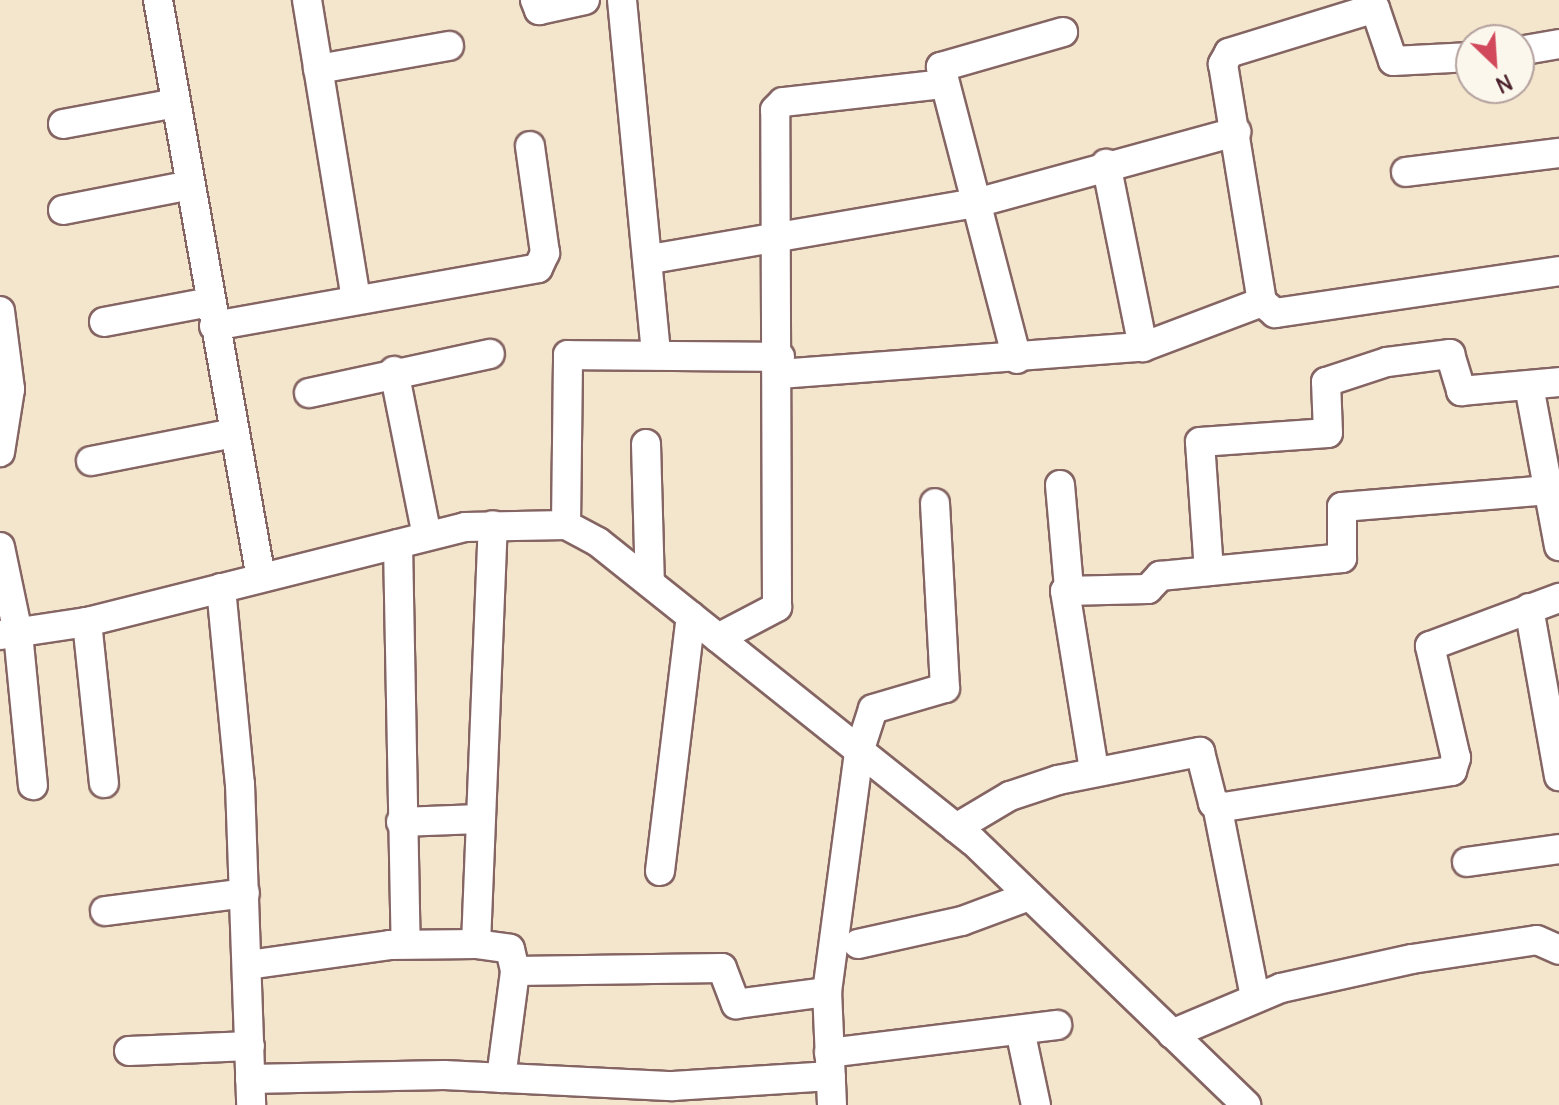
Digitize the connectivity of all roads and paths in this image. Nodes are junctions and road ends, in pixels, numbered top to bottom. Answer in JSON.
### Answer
{"nodes":[{"id":1,"x":158,"y":0,"type":"edge"},
{"id":2,"x":307,"y":0,"type":"edge"},
{"id":3,"x":535,"y":0,"type":"edge"},
{"id":4,"x":585,"y":0,"type":"edge"},
{"id":5,"x":622,"y":0,"type":"edge"},
{"id":6,"x":1063,"y":32,"type":"dead end"},
{"id":7,"x":1559,"y":44,"type":"edge"},
{"id":8,"x":449,"y":46,"type":"dead end"},
{"id":9,"x":1535,"y":48,"type":"edge"},
{"id":10,"x":1455,"y":58,"type":"edge"},
{"id":11,"x":318,"y":69,"type":"junction"},
{"id":12,"x":944,"y":84,"type":"junction"},
{"id":13,"x":176,"y":103,"type":"junction"},
{"id":14,"x":63,"y":124,"type":"dead end"},
{"id":15,"x":1236,"y":132,"type":"junction"},
{"id":16,"x":530,"y":146,"type":"dead end"},
{"id":17,"x":1559,"y":153,"type":"edge"},
{"id":18,"x":1106,"y":164,"type":"junction"},
{"id":19,"x":1406,"y":172,"type":"dead end"},
{"id":20,"x":190,"y":185,"type":"junction"},
{"id":21,"x":976,"y":203,"type":"junction"},
{"id":22,"x":63,"y":210,"type":"dead end"},
{"id":23,"x":778,"y":238,"type":"junction"},
{"id":24,"x":651,"y":259,"type":"junction"},
{"id":25,"x":1559,"y":271,"type":"edge"},
{"id":26,"x":356,"y":298,"type":"junction"},
{"id":27,"x":1262,"y":302,"type":"junction"},
{"id":28,"x":0,"y":311,"type":"edge"},
{"id":29,"x":212,"y":314,"type":"junction"},
{"id":30,"x":104,"y":322,"type":"dead end"},
{"id":31,"x":1143,"y":347,"type":"junction"},
{"id":32,"x":490,"y":354,"type":"dead end"},
{"id":33,"x":656,"y":355,"type":"junction"},
{"id":34,"x":1017,"y":359,"type":"junction"},
{"id":35,"x":780,"y":366,"type":"junction"},
{"id":36,"x":394,"y":371,"type":"junction"},
{"id":37,"x":1559,"y":382,"type":"edge"},
{"id":38,"x":1529,"y":386,"type":"junction"},
{"id":39,"x":309,"y":393,"type":"dead end"},
{"id":40,"x":234,"y":433,"type":"junction"},
{"id":41,"x":646,"y":444,"type":"dead end"},
{"id":42,"x":0,"y":452,"type":"edge"},
{"id":43,"x":91,"y":461,"type":"dead end"},
{"id":44,"x":1060,"y":485,"type":"dead end"},
{"id":45,"x":1549,"y":490,"type":"junction"},
{"id":46,"x":935,"y":503,"type":"dead end"},
{"id":47,"x":493,"y":525,"type":"junction"},
{"id":48,"x":566,"y":525,"type":"junction"},
{"id":49,"x":427,"y":536,"type":"junction"},
{"id":50,"x":398,"y":544,"type":"junction"},
{"id":51,"x":1559,"y":546,"type":"edge"},
{"id":52,"x":0,"y":547,"type":"edge"},
{"id":53,"x":1209,"y":571,"type":"junction"},
{"id":54,"x":261,"y":578,"type":"junction"},
{"id":55,"x":650,"y":583,"type":"junction"},
{"id":56,"x":221,"y":588,"type":"junction"},
{"id":57,"x":1069,"y":588,"type":"junction"},
{"id":58,"x":1559,"y":598,"type":"edge"},
{"id":59,"x":1529,"y":608,"type":"junction"},
{"id":60,"x":691,"y":616,"type":"junction"},
{"id":61,"x":87,"y":622,"type":"junction"},
{"id":62,"x":9,"y":634,"type":"edge"},
{"id":63,"x":718,"y":638,"type":"junction"},
{"id":64,"x":859,"y":752,"type":"junction"},
{"id":65,"x":1094,"y":770,"type":"junction"},
{"id":66,"x":1559,"y":776,"type":"edge"},
{"id":67,"x":104,"y":783,"type":"dead end"},
{"id":68,"x":33,"y":785,"type":"dead end"},
{"id":69,"x":1217,"y":805,"type":"junction"},
{"id":70,"x":479,"y":819,"type":"junction"},
{"id":71,"x":401,"y":822,"type":"junction"},
{"id":72,"x":956,"y":828,"type":"junction"},
{"id":73,"x":1559,"y":849,"type":"edge"},
{"id":74,"x":1467,"y":862,"type":"dead end"},
{"id":75,"x":660,"y":871,"type":"dead end"},
{"id":76,"x":245,"y":893,"type":"junction"},
{"id":77,"x":1029,"y":896,"type":"junction"},
{"id":78,"x":105,"y":911,"type":"dead end"},
{"id":79,"x":406,"y":944,"type":"junction"},
{"id":80,"x":476,"y":944,"type":"junction"},
{"id":81,"x":858,"y":944,"type":"dead end"},
{"id":82,"x":1559,"y":950,"type":"edge"},
{"id":83,"x":248,"y":965,"type":"junction"},
{"id":84,"x":515,"y":971,"type":"junction"},
{"id":85,"x":827,"y":992,"type":"junction"},
{"id":86,"x":1255,"y":997,"type":"junction"},
{"id":87,"x":1057,"y":1025,"type":"dead end"},
{"id":88,"x":1020,"y":1030,"type":"junction"},
{"id":89,"x":1172,"y":1034,"type":"junction"},
{"id":90,"x":250,"y":1046,"type":"junction"},
{"id":91,"x":129,"y":1051,"type":"dead end"},
{"id":92,"x":830,"y":1065,"type":"junction"},
{"id":93,"x":501,"y":1078,"type":"junction"},
{"id":94,"x":250,"y":1092,"type":"edge"},
{"id":95,"x":832,"y":1105,"type":"edge"},
{"id":96,"x":1036,"y":1105,"type":"edge"},
{"id":97,"x":1246,"y":1105,"type":"edge"}],
"edges":[{"from":1,"to":13,"type":"street"},
{"from":2,"to":11,"type":"street"},
{"from":3,"to":4,"type":"street"},
{"from":5,"to":24,"type":"street"},
{"from":6,"to":12,"type":"street"},
{"from":7,"to":9,"type":"street"},
{"from":8,"to":11,"type":"street"},
{"from":10,"to":15,"type":"street"},
{"from":11,"to":26,"type":"street"},
{"from":12,"to":21,"type":"street"},
{"from":12,"to":23,"type":"street"},
{"from":13,"to":14,"type":"street"},
{"from":13,"to":20,"type":"street"},
{"from":15,"to":18,"type":"street"},
{"from":15,"to":27,"type":"street"},
{"from":16,"to":26,"type":"street"},
{"from":17,"to":19,"type":"street"},
{"from":18,"to":21,"type":"street"},
{"from":18,"to":31,"type":"street"},
{"from":20,"to":22,"type":"street"},
{"from":20,"to":29,"type":"street"},
{"from":21,"to":23,"type":"street"},
{"from":21,"to":34,"type":"street"},
{"from":23,"to":24,"type":"street"},
{"from":23,"to":35,"type":"street"},
{"from":24,"to":33,"type":"street"},
{"from":25,"to":27,"type":"street"},
{"from":26,"to":29,"type":"street"},
{"from":27,"to":31,"type":"street"},
{"from":28,"to":42,"type":"street"},
{"from":29,"to":30,"type":"street"},
{"from":29,"to":40,"type":"street"},
{"from":31,"to":34,"type":"street"},
{"from":32,"to":36,"type":"street"},
{"from":33,"to":35,"type":"street"},
{"from":33,"to":48,"type":"street"},
{"from":34,"to":35,"type":"street"},
{"from":35,"to":63,"type":"street"},
{"from":36,"to":39,"type":"street"},
{"from":36,"to":49,"type":"street"},
{"from":37,"to":38,"type":"street"},
{"from":38,"to":45,"type":"street"},
{"from":38,"to":53,"type":"street"},
{"from":40,"to":43,"type":"street"},
{"from":40,"to":54,"type":"street"},
{"from":41,"to":55,"type":"street"},
{"from":44,"to":57,"type":"street"},
{"from":45,"to":51,"type":"street"},
{"from":45,"to":53,"type":"street"},
{"from":46,"to":64,"type":"street"},
{"from":47,"to":48,"type":"street"},
{"from":47,"to":49,"type":"street"},
{"from":47,"to":70,"type":"street"},
{"from":48,"to":55,"type":"street"},
{"from":49,"to":50,"type":"street"},
{"from":50,"to":54,"type":"street"},
{"from":50,"to":71,"type":"street"},
{"from":52,"to":62,"type":"street"},
{"from":53,"to":57,"type":"street"},
{"from":54,"to":56,"type":"street"},
{"from":55,"to":60,"type":"street"},
{"from":56,"to":61,"type":"street"},
{"from":56,"to":76,"type":"street"},
{"from":57,"to":65,"type":"street"},
{"from":58,"to":59,"type":"street"},
{"from":59,"to":66,"type":"street"},
{"from":59,"to":69,"type":"street"},
{"from":60,"to":63,"type":"street"},
{"from":60,"to":75,"type":"street"},
{"from":61,"to":62,"type":"street"},
{"from":61,"to":67,"type":"street"},
{"from":62,"to":68,"type":"street"},
{"from":63,"to":64,"type":"street"},
{"from":64,"to":72,"type":"street"},
{"from":64,"to":85,"type":"street"},
{"from":65,"to":69,"type":"street"},
{"from":65,"to":72,"type":"street"},
{"from":69,"to":86,"type":"street"},
{"from":70,"to":71,"type":"street"},
{"from":70,"to":80,"type":"street"},
{"from":71,"to":79,"type":"street"},
{"from":72,"to":77,"type":"street"},
{"from":73,"to":74,"type":"street"},
{"from":76,"to":78,"type":"street"},
{"from":76,"to":83,"type":"street"},
{"from":77,"to":81,"type":"street"},
{"from":77,"to":89,"type":"street"},
{"from":79,"to":80,"type":"street"},
{"from":79,"to":83,"type":"street"},
{"from":80,"to":84,"type":"street"},
{"from":82,"to":86,"type":"street"},
{"from":83,"to":90,"type":"street"},
{"from":84,"to":85,"type":"street"},
{"from":84,"to":93,"type":"street"},
{"from":85,"to":92,"type":"street"},
{"from":86,"to":89,"type":"street"},
{"from":87,"to":88,"type":"street"},
{"from":88,"to":92,"type":"street"},
{"from":88,"to":96,"type":"street"},
{"from":89,"to":97,"type":"street"},
{"from":90,"to":91,"type":"street"},
{"from":90,"to":94,"type":"street"},
{"from":92,"to":93,"type":"street"},
{"from":92,"to":95,"type":"street"},
{"from":93,"to":94,"type":"street"}]}
